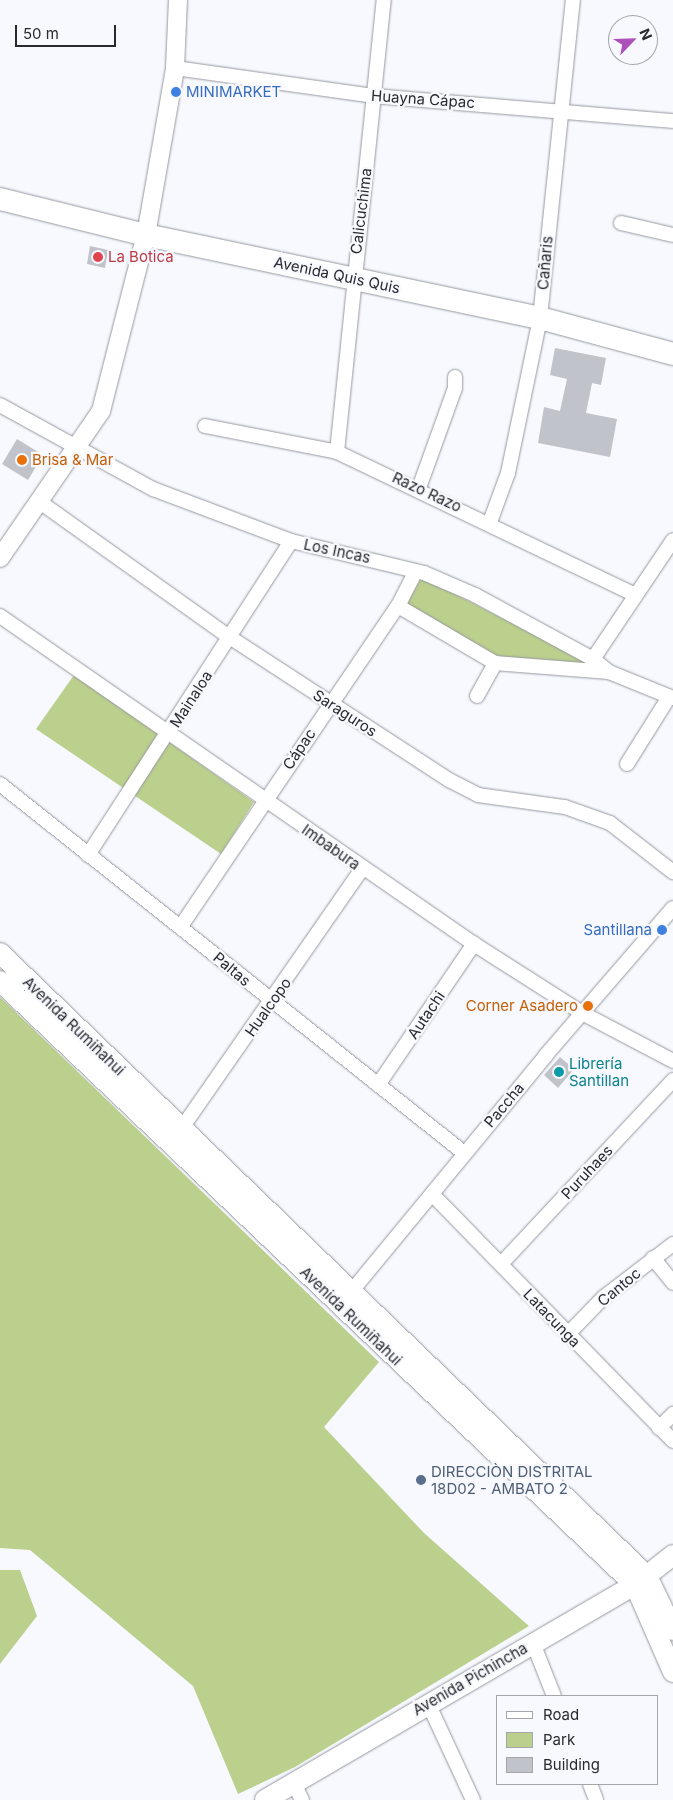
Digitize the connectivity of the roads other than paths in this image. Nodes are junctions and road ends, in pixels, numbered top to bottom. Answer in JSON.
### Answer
{"nodes":[{"id":1,"x":178,"y":0,"type":"edge"},
{"id":2,"x":384,"y":0,"type":"edge"},
{"id":3,"x":573,"y":0,"type":"edge"},
{"id":4,"x":175,"y":68,"type":"junction"},
{"id":5,"x":375,"y":96,"type":"junction"},
{"id":6,"x":558,"y":108,"type":"junction"},
{"id":7,"x":673,"y":121,"type":"edge"},
{"id":8,"x":0,"y":199,"type":"edge"},
{"id":9,"x":621,"y":222,"type":"dead end"},
{"id":10,"x":146,"y":235,"type":"junction"},
{"id":11,"x":673,"y":235,"type":"edge"},
{"id":12,"x":353,"y":278,"type":"junction"},
{"id":13,"x":540,"y":318,"type":"junction"},
{"id":14,"x":673,"y":354,"type":"edge"},
{"id":15,"x":455,"y":377,"type":"dead end"},
{"id":16,"x":0,"y":405,"type":"edge"},
{"id":17,"x":205,"y":426,"type":"dead end"},
{"id":18,"x":74,"y":449,"type":"junction"},
{"id":19,"x":337,"y":452,"type":"junction"},
{"id":20,"x":418,"y":488,"type":"junction"},
{"id":21,"x":40,"y":502,"type":"junction"},
{"id":22,"x":490,"y":522,"type":"junction"},
{"id":23,"x":673,"y":540,"type":"edge"},
{"id":24,"x":291,"y":541,"type":"junction"},
{"id":25,"x":0,"y":558,"type":"edge"},
{"id":26,"x":416,"y":571,"type":"junction"},
{"id":27,"x":636,"y":595,"type":"junction"},
{"id":28,"x":398,"y":606,"type":"junction"},
{"id":29,"x":0,"y":616,"type":"edge"},
{"id":30,"x":231,"y":638,"type":"junction"},
{"id":31,"x":593,"y":659,"type":"junction"},
{"id":32,"x":495,"y":663,"type":"junction"},
{"id":33,"x":608,"y":672,"type":"junction"},
{"id":34,"x":477,"y":696,"type":"dead end"},
{"id":35,"x":671,"y":697,"type":"edge"},
{"id":36,"x":330,"y":704,"type":"junction"},
{"id":37,"x":169,"y":733,"type":"junction"},
{"id":38,"x":627,"y":764,"type":"dead end"},
{"id":39,"x":0,"y":784,"type":"edge"},
{"id":40,"x":265,"y":800,"type":"junction"},
{"id":41,"x":88,"y":855,"type":"junction"},
{"id":42,"x":362,"y":869,"type":"junction"},
{"id":43,"x":673,"y":872,"type":"edge"},
{"id":44,"x":673,"y":908,"type":"edge"},
{"id":45,"x":181,"y":926,"type":"junction"},
{"id":46,"x":474,"y":944,"type":"junction"},
{"id":47,"x":0,"y":953,"type":"edge"},
{"id":48,"x":0,"y":981,"type":"edge"},
{"id":49,"x":272,"y":1002,"type":"junction"},
{"id":50,"x":584,"y":1014,"type":"junction"},
{"id":51,"x":673,"y":1061,"type":"edge"},
{"id":52,"x":673,"y":1080,"type":"edge"},
{"id":53,"x":378,"y":1085,"type":"junction"},
{"id":54,"x":175,"y":1137,"type":"junction"},
{"id":55,"x":464,"y":1153,"type":"junction"},
{"id":56,"x":432,"y":1194,"type":"junction"},
{"id":57,"x":673,"y":1244,"type":"edge"},
{"id":58,"x":653,"y":1258,"type":"junction"},
{"id":59,"x":501,"y":1264,"type":"junction"},
{"id":60,"x":673,"y":1283,"type":"edge"},
{"id":61,"x":353,"y":1290,"type":"junction"},
{"id":62,"x":339,"y":1306,"type":"junction"},
{"id":63,"x":568,"y":1334,"type":"junction"},
{"id":64,"x":673,"y":1414,"type":"edge"},
{"id":65,"x":659,"y":1428,"type":"junction"},
{"id":66,"x":673,"y":1441,"type":"edge"},
{"id":67,"x":673,"y":1555,"type":"edge"},
{"id":68,"x":641,"y":1581,"type":"junction"},
{"id":69,"x":673,"y":1630,"type":"edge"},
{"id":70,"x":533,"y":1643,"type":"junction"},
{"id":71,"x":673,"y":1672,"type":"edge"},
{"id":72,"x":554,"y":1695,"type":"edge"},
{"id":73,"x":428,"y":1702,"type":"junction"},
{"id":74,"x":590,"y":1785,"type":"edge"},
{"id":75,"x":298,"y":1791,"type":"edge"},
{"id":76,"x":265,"y":1800,"type":"edge"},
{"id":77,"x":473,"y":1800,"type":"edge"},
{"id":78,"x":596,"y":1800,"type":"edge"}],
"edges":[{"from":1,"to":4,"type":"street"},
{"from":2,"to":5,"type":"street","name":"Calicuchima"},
{"from":3,"to":6,"type":"street","name":"Cañaris"},
{"from":4,"to":5,"type":"street","name":"Huayna Cápac"},
{"from":4,"to":10,"type":"street"},
{"from":5,"to":6,"type":"street","name":"Huayna Cápac"},
{"from":5,"to":12,"type":"street","name":"Calicuchima"},
{"from":6,"to":7,"type":"street","name":"Huayna Cápac"},
{"from":6,"to":13,"type":"street","name":"Cañaris"},
{"from":8,"to":10,"type":"main road","name":"Avenida Quis Quis"},
{"from":9,"to":11,"type":"street"},
{"from":10,"to":12,"type":"main road","name":"Avenida Quis Quis"},
{"from":10,"to":18,"type":"street"},
{"from":12,"to":13,"type":"main road","name":"Avenida Quis Quis"},
{"from":12,"to":19,"type":"street","name":"Calicuchima"},
{"from":13,"to":14,"type":"main road","name":"Avenida Quis Quis"},
{"from":13,"to":22,"type":"street","name":"Cañaris"},
{"from":15,"to":20,"type":"street"},
{"from":16,"to":18,"type":"street","name":"Los Incas"},
{"from":17,"to":19,"type":"street","name":"Razo Razo"},
{"from":18,"to":21,"type":"street"},
{"from":18,"to":24,"type":"street","name":"Los Incas"},
{"from":19,"to":20,"type":"street","name":"Razo Razo"},
{"from":20,"to":22,"type":"street","name":"Razo Razo"},
{"from":21,"to":25,"type":"street"},
{"from":21,"to":30,"type":"street","name":"Saraguros"},
{"from":22,"to":27,"type":"street","name":"Razo Razo"},
{"from":23,"to":27,"type":"street"},
{"from":24,"to":26,"type":"street","name":"Los Incas"},
{"from":24,"to":30,"type":"street","name":"Mainaloa"},
{"from":26,"to":28,"type":"street","name":"Cápac"},
{"from":26,"to":31,"type":"street","name":"Los Incas"},
{"from":27,"to":31,"type":"street"},
{"from":28,"to":32,"type":"street"},
{"from":28,"to":36,"type":"street","name":"Cápac"},
{"from":29,"to":37,"type":"street","name":"Imbabura"},
{"from":30,"to":36,"type":"street","name":"Saraguros"},
{"from":30,"to":37,"type":"street","name":"Mainaloa"},
{"from":31,"to":33,"type":"street","name":"Los Incas"},
{"from":32,"to":33,"type":"street"},
{"from":32,"to":34,"type":"street"},
{"from":33,"to":35,"type":"street","name":"Los Incas"},
{"from":35,"to":38,"type":"street"},
{"from":36,"to":40,"type":"street","name":"Cápac"},
{"from":36,"to":43,"type":"street","name":"Saraguros"},
{"from":37,"to":40,"type":"street","name":"Imbabura"},
{"from":37,"to":41,"type":"street","name":"Mainaloa"},
{"from":39,"to":41,"type":"street","name":"Paltas"},
{"from":40,"to":42,"type":"street","name":"Imbabura"},
{"from":40,"to":45,"type":"street","name":"Cápac"},
{"from":41,"to":45,"type":"street","name":"Paltas"},
{"from":42,"to":46,"type":"street","name":"Imbabura"},
{"from":42,"to":49,"type":"street","name":"Hualcopo"},
{"from":44,"to":50,"type":"street","name":"Paccha"},
{"from":45,"to":49,"type":"street","name":"Paltas"},
{"from":46,"to":50,"type":"street","name":"Imbabura"},
{"from":46,"to":53,"type":"street","name":"Autachi"},
{"from":47,"to":54,"type":"main road","name":"Avenida Rumiñahui"},
{"from":48,"to":54,"type":"main road","name":"Avenida Rumiñahui"},
{"from":49,"to":53,"type":"street","name":"Paltas"},
{"from":49,"to":54,"type":"street","name":"Hualcopo"},
{"from":50,"to":51,"type":"street","name":"Imbabura"},
{"from":50,"to":55,"type":"street","name":"Paccha"},
{"from":52,"to":59,"type":"street","name":"Puruhaes"},
{"from":53,"to":55,"type":"street","name":"Paltas"},
{"from":54,"to":61,"type":"main road","name":"Avenida Rumiñahui"},
{"from":54,"to":62,"type":"main road","name":"Avenida Rumiñahui"},
{"from":55,"to":56,"type":"street","name":"Paccha"},
{"from":56,"to":59,"type":"street","name":"Latacunga"},
{"from":56,"to":61,"type":"street","name":"Paccha"},
{"from":57,"to":58,"type":"street","name":"Cantoc"},
{"from":58,"to":60,"type":"street"},
{"from":58,"to":63,"type":"street","name":"Cantoc"},
{"from":59,"to":63,"type":"street","name":"Latacunga"},
{"from":61,"to":62,"type":"street","name":"Paccha"},
{"from":61,"to":68,"type":"main road","name":"Avenida Rumiñahui"},
{"from":62,"to":68,"type":"main road","name":"Avenida Rumiñahui"},
{"from":63,"to":65,"type":"street","name":"Latacunga"},
{"from":64,"to":65,"type":"street"},
{"from":65,"to":66,"type":"street","name":"Latacunga"},
{"from":67,"to":68,"type":"main road","name":"Avenida Pichincha"},
{"from":68,"to":69,"type":"main road","name":"Avenida Rumiñahui"},
{"from":68,"to":70,"type":"main road","name":"Avenida Pichincha"},
{"from":68,"to":71,"type":"main road","name":"Avenida Rumiñahui"},
{"from":70,"to":72,"type":"street"},
{"from":70,"to":73,"type":"main road","name":"Avenida Pichincha"},
{"from":73,"to":75,"type":"main road","name":"Avenida Pichincha"},
{"from":73,"to":77,"type":"street"},
{"from":74,"to":78,"type":"street"},
{"from":75,"to":76,"type":"main road","name":"Avenida Pichincha"}]}
